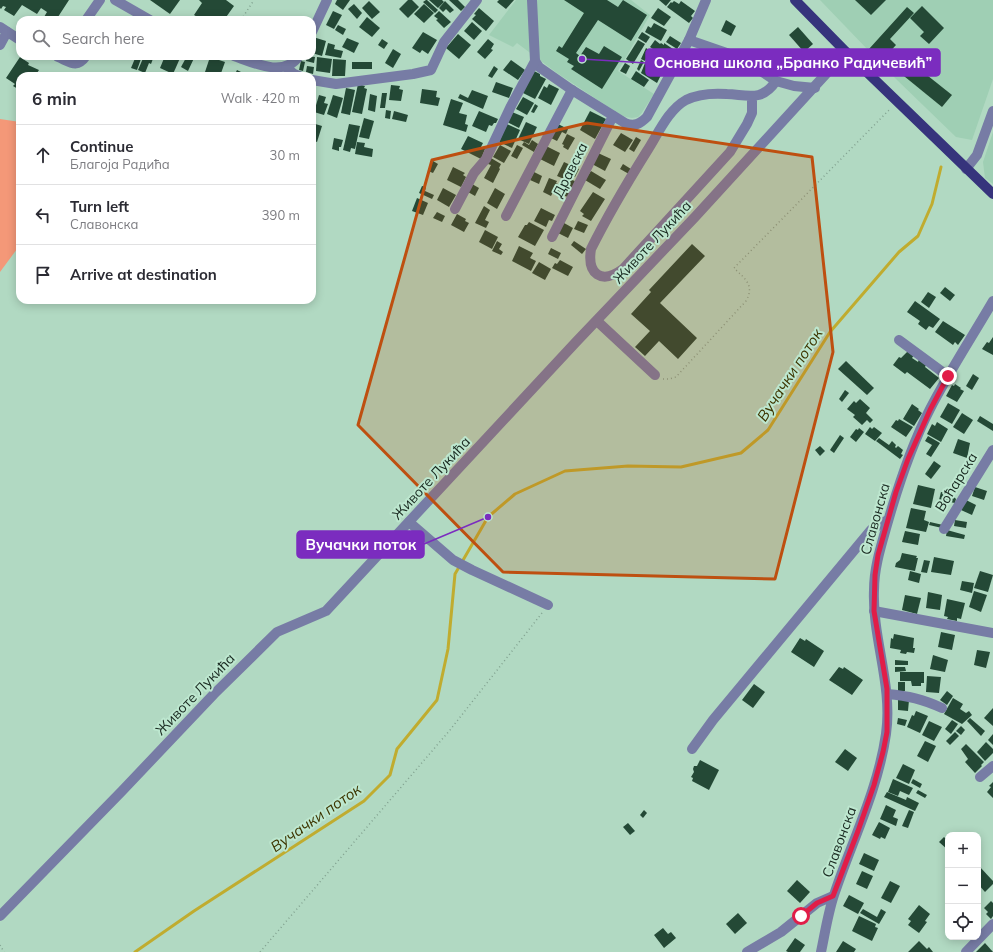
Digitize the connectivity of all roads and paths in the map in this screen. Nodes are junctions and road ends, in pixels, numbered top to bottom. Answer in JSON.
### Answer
{"nodes":[{"id":1,"x":100,"y":0,"type":"edge"},
{"id":2,"x":115,"y":0,"type":"edge"},
{"id":3,"x":254,"y":0,"type":"edge"},
{"id":4,"x":327,"y":0,"type":"edge"},
{"id":5,"x":477,"y":0,"type":"edge"},
{"id":6,"x":532,"y":0,"type":"edge"},
{"id":7,"x":706,"y":0,"type":"edge"},
{"id":8,"x":795,"y":0,"type":"edge"},
{"id":9,"x":89,"y":16,"type":"edge"},
{"id":10,"x":143,"y":16,"type":"edge"},
{"id":11,"x":244,"y":16,"type":"edge"},
{"id":12,"x":316,"y":23,"type":"edge"},
{"id":13,"x":4,"y":30,"type":"edge"},
{"id":14,"x":16,"y":38,"type":"edge"},
{"id":15,"x":689,"y":40,"type":"junction"},
{"id":16,"x":0,"y":45,"type":"edge"},
{"id":17,"x":846,"y":52,"type":"junction"},
{"id":18,"x":67,"y":60,"type":"edge"},
{"id":19,"x":83,"y":60,"type":"edge"},
{"id":20,"x":247,"y":60,"type":"edge"},
{"id":21,"x":296,"y":60,"type":"edge"},
{"id":22,"x":535,"y":61,"type":"junction"},
{"id":23,"x":286,"y":67,"type":"junction"},
{"id":24,"x":292,"y":72,"type":"edge"},
{"id":25,"x":316,"y":81,"type":"edge"},
{"id":26,"x":776,"y":82,"type":"junction"},
{"id":27,"x":815,"y":88,"type":"junction"},
{"id":28,"x":572,"y":90,"type":"junction"},
{"id":29,"x":752,"y":97,"type":"junction"},
{"id":30,"x":897,"y":102,"type":"junction"},
{"id":31,"x":993,"y":111,"type":"edge"},
{"id":32,"x":613,"y":116,"type":"junction"},
{"id":33,"x":966,"y":169,"type":"junction"},
{"id":34,"x":993,"y":194,"type":"edge"},
{"id":35,"x":455,"y":209,"type":"dead end"},
{"id":36,"x":506,"y":216,"type":"dead end"},
{"id":37,"x":552,"y":238,"type":"dead end"},
{"id":38,"x":993,"y":302,"type":"edge"},
{"id":39,"x":597,"y":321,"type":"junction"},
{"id":40,"x":899,"y":340,"type":"dead end"},
{"id":41,"x":655,"y":375,"type":"joint"},
{"id":42,"x":948,"y":376,"type":"junction"},
{"id":43,"x":993,"y":450,"type":"edge"},
{"id":44,"x":888,"y":520,"type":"junction"},
{"id":45,"x":409,"y":522,"type":"junction"},
{"id":46,"x":944,"y":529,"type":"dead end"},
{"id":47,"x":548,"y":605,"type":"joint"},
{"id":48,"x":874,"y":611,"type":"junction"},
{"id":49,"x":993,"y":634,"type":"edge"},
{"id":50,"x":887,"y":694,"type":"junction"},
{"id":51,"x":942,"y":708,"type":"dead end"},
{"id":52,"x":692,"y":749,"type":"dead end"},
{"id":53,"x":993,"y":766,"type":"edge"},
{"id":54,"x":980,"y":777,"type":"dead end"},
{"id":55,"x":833,"y":896,"type":"junction"},
{"id":56,"x":0,"y":916,"type":"edge"},
{"id":57,"x":993,"y":924,"type":"edge"},
{"id":58,"x":0,"y":945,"type":"edge"},
{"id":59,"x":4,"y":952,"type":"edge"},
{"id":60,"x":260,"y":952,"type":"edge"},
{"id":61,"x":747,"y":952,"type":"edge"},
{"id":62,"x":821,"y":952,"type":"edge"},
{"id":63,"x":966,"y":952,"type":"edge"}],
"edges":[{"from":1,"to":9,"type":"street"},
{"from":2,"to":10,"type":"street"},
{"from":3,"to":11,"type":"path"},
{"from":4,"to":12,"type":"street"},
{"from":5,"to":25,"type":"street"},
{"from":6,"to":22,"type":"street"},
{"from":7,"to":15,"type":"street"},
{"from":8,"to":17,"type":"main road"},
{"from":13,"to":14,"type":"street"},
{"from":13,"to":16,"type":"street"},
{"from":15,"to":26,"type":"street"},
{"from":15,"to":32,"type":"street"},
{"from":17,"to":27,"type":"street","name":"Животе Лукића"},
{"from":17,"to":30,"type":"main road"},
{"from":18,"to":19,"type":"street"},
{"from":20,"to":23,"type":"street"},
{"from":21,"to":23,"type":"street"},
{"from":22,"to":28,"type":"street"},
{"from":22,"to":35,"type":"street"},
{"from":23,"to":24,"type":"street"},
{"from":26,"to":27,"type":"street"},
{"from":26,"to":29,"type":"street"},
{"from":27,"to":39,"type":"street","name":"Животе Лукића"},
{"from":28,"to":32,"type":"street"},
{"from":28,"to":36,"type":"street"},
{"from":29,"to":29,"type":"street"},
{"from":30,"to":33,"type":"main road"},
{"from":30,"to":41,"type":"path"},
{"from":31,"to":33,"type":"street"},
{"from":32,"to":37,"type":"street","name":"Дравска"},
{"from":33,"to":34,"type":"main road"},
{"from":38,"to":42,"type":"street","name":"Славонска"},
{"from":39,"to":41,"type":"street"},
{"from":39,"to":45,"type":"street","name":"Животе Лукића"},
{"from":40,"to":42,"type":"street"},
{"from":42,"to":44,"type":"street","name":"Славонска"},
{"from":43,"to":46,"type":"street","name":"Воћарска"},
{"from":44,"to":48,"type":"street","name":"Славонска"},
{"from":44,"to":52,"type":"street"},
{"from":45,"to":47,"type":"street"},
{"from":45,"to":56,"type":"street","name":"Животе Лукића"},
{"from":47,"to":60,"type":"path"},
{"from":48,"to":49,"type":"street"},
{"from":48,"to":50,"type":"street","name":"Славонска"},
{"from":50,"to":51,"type":"street"},
{"from":50,"to":55,"type":"street","name":"Славонска"},
{"from":53,"to":54,"type":"street"},
{"from":55,"to":61,"type":"street"},
{"from":55,"to":62,"type":"street","name":"Славонска"},
{"from":57,"to":63,"type":"street"},
{"from":58,"to":59,"type":"path"}]}
